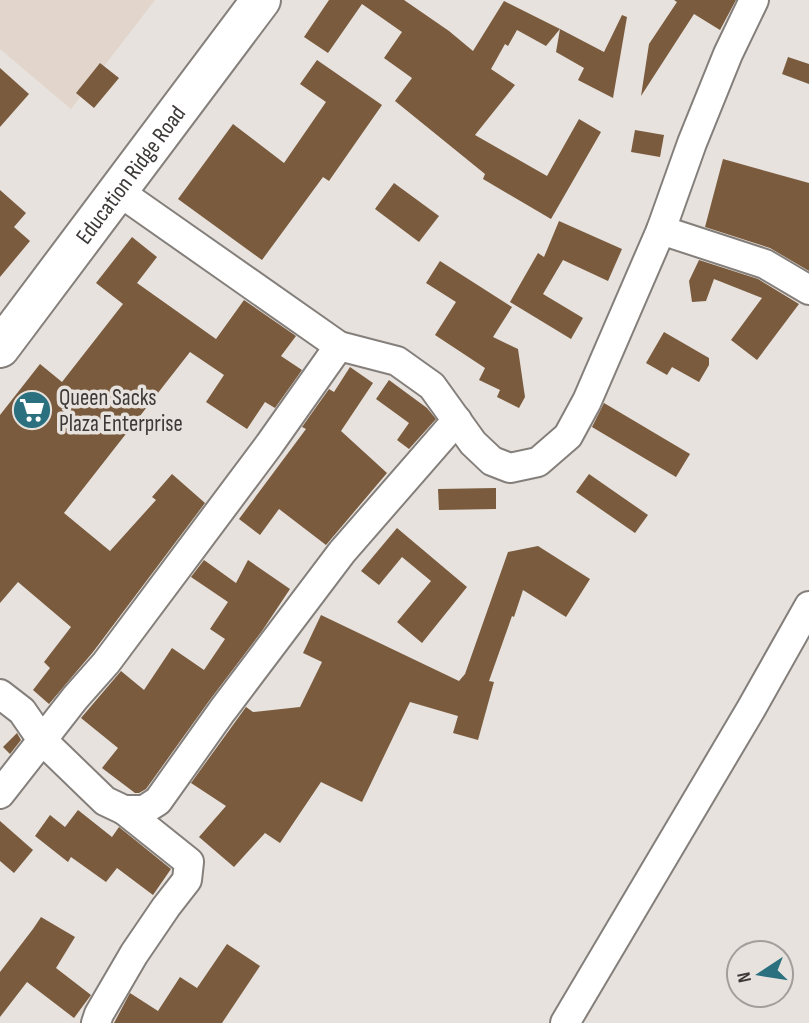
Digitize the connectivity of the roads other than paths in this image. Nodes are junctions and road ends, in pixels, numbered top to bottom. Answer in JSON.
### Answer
{"nodes":[{"id":1,"x":261,"y":0,"type":"edge"},
{"id":2,"x":754,"y":0,"type":"edge"},
{"id":3,"x":118,"y":191,"type":"junction"},
{"id":4,"x":661,"y":230,"type":"junction"},
{"id":5,"x":809,"y":290,"type":"edge"},
{"id":6,"x":339,"y":346,"type":"junction"},
{"id":7,"x":0,"y":348,"type":"edge"},
{"id":8,"x":457,"y":421,"type":"junction"},
{"id":9,"x":809,"y":606,"type":"edge"},
{"id":10,"x":0,"y":694,"type":"edge"},
{"id":11,"x":42,"y":740,"type":"junction"},
{"id":12,"x":0,"y":794,"type":"edge"},
{"id":13,"x":124,"y":810,"type":"junction"},
{"id":14,"x":96,"y":1023,"type":"edge"},
{"id":15,"x":565,"y":1023,"type":"edge"}],
"edges":[{"from":1,"to":3,"type":"main road","name":"Education Ridge Road"},
{"from":2,"to":4,"type":"street"},
{"from":3,"to":6,"type":"street"},
{"from":3,"to":7,"type":"main road","name":"Education Ridge Road"},
{"from":4,"to":5,"type":"street"},
{"from":4,"to":8,"type":"street"},
{"from":6,"to":8,"type":"street"},
{"from":6,"to":11,"type":"street"},
{"from":8,"to":13,"type":"street"},
{"from":9,"to":15,"type":"street"},
{"from":10,"to":11,"type":"street"},
{"from":11,"to":12,"type":"street"},
{"from":11,"to":13,"type":"street"},
{"from":13,"to":14,"type":"street"}]}
